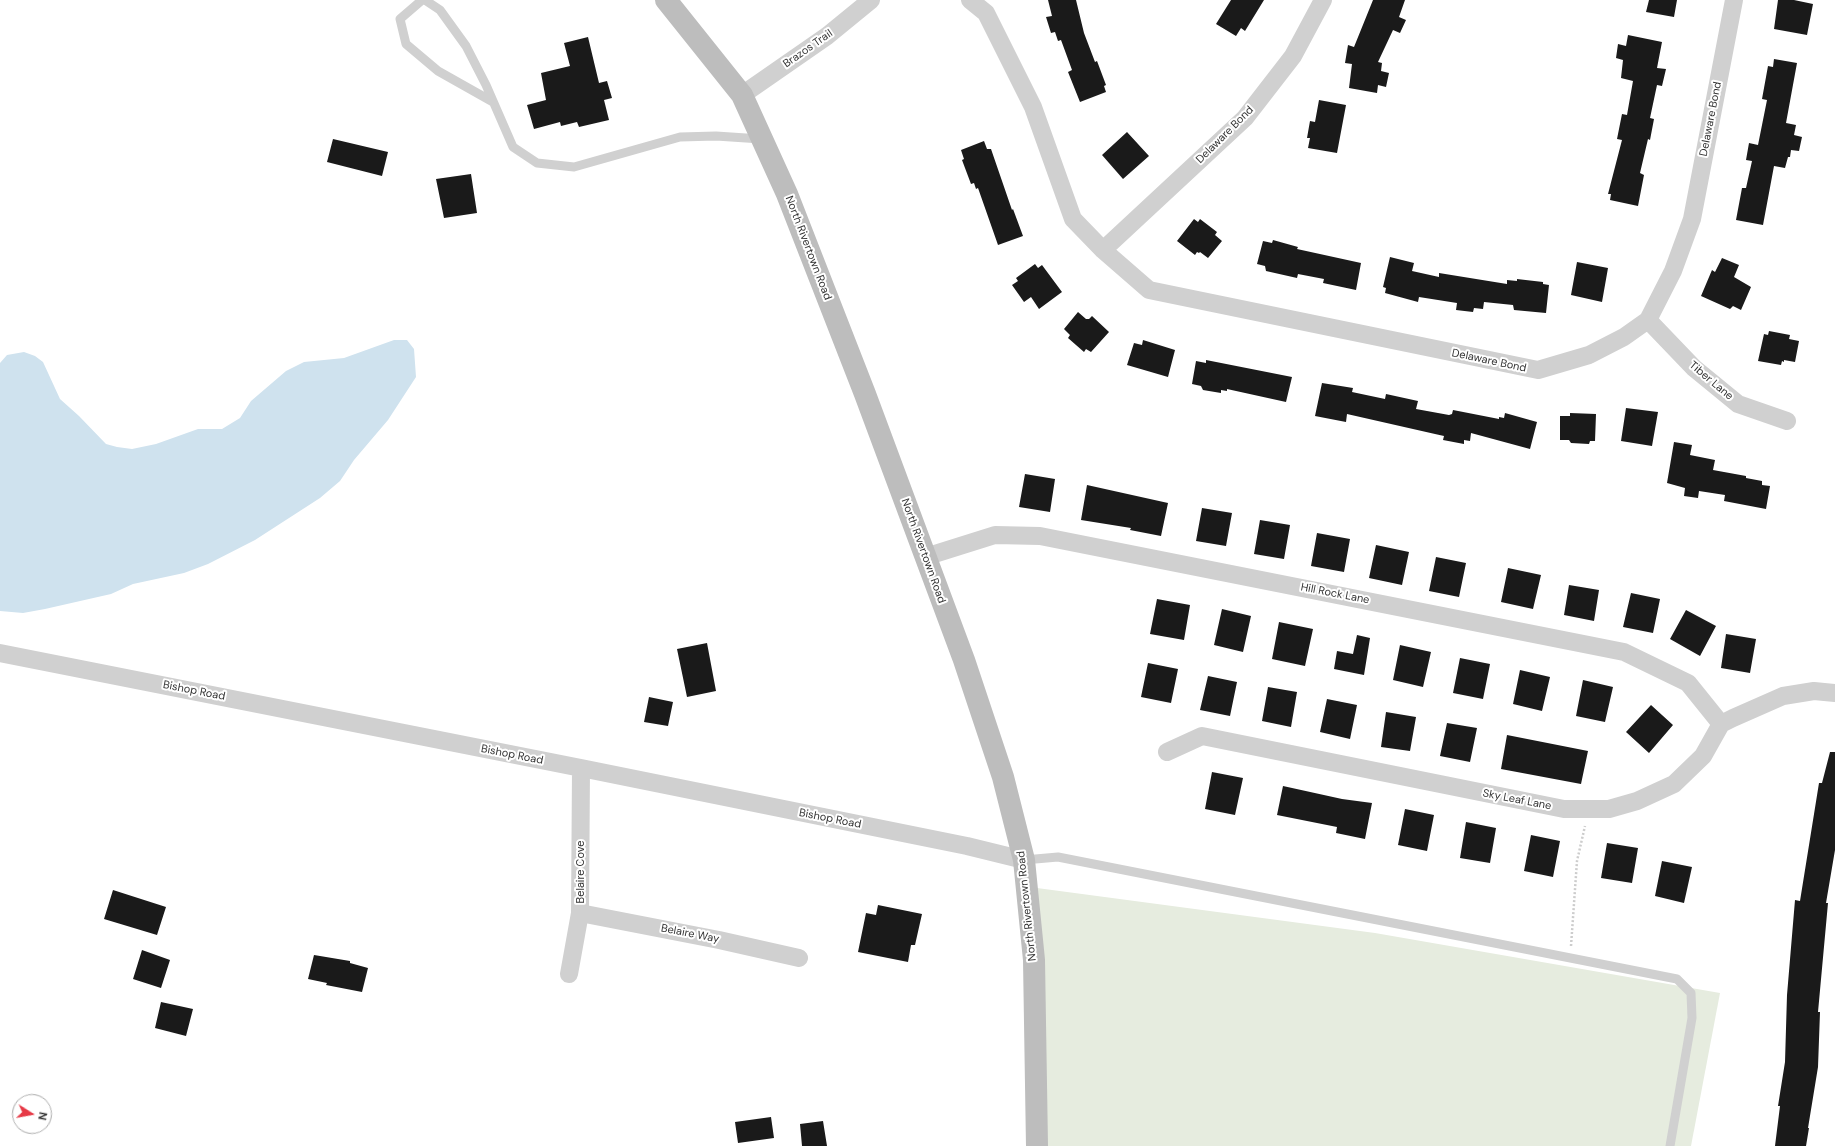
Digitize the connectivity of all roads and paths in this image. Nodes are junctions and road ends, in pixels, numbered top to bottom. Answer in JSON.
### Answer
{"nodes":[{"id":1,"x":422,"y":0,"type":"edge"},
{"id":2,"x":426,"y":0,"type":"edge"},
{"id":3,"x":666,"y":0,"type":"edge"},
{"id":4,"x":871,"y":0,"type":"edge"},
{"id":5,"x":970,"y":0,"type":"edge"},
{"id":6,"x":1323,"y":0,"type":"edge"},
{"id":7,"x":1734,"y":0,"type":"edge"},
{"id":8,"x":742,"y":95,"type":"junction"},
{"id":9,"x":493,"y":102,"type":"junction"},
{"id":10,"x":761,"y":139,"type":"junction"},
{"id":11,"x":1103,"y":250,"type":"junction"},
{"id":12,"x":1648,"y":320,"type":"junction"},
{"id":13,"x":1787,"y":421,"type":"dead end"},
{"id":14,"x":925,"y":557,"type":"junction"},
{"id":15,"x":0,"y":653,"type":"edge"},
{"id":16,"x":1835,"y":693,"type":"edge"},
{"id":17,"x":1721,"y":724,"type":"junction"},
{"id":18,"x":1167,"y":752,"type":"dead end"},
{"id":19,"x":581,"y":768,"type":"junction"},
{"id":20,"x":1588,"y":810,"type":"junction"},
{"id":21,"x":1024,"y":860,"type":"junction"},
{"id":22,"x":580,"y":913,"type":"junction"},
{"id":23,"x":799,"y":958,"type":"dead end"},
{"id":24,"x":1570,"y":958,"type":"junction"},
{"id":25,"x":569,"y":974,"type":"dead end"},
{"id":26,"x":1037,"y":1146,"type":"edge"},
{"id":27,"x":1670,"y":1146,"type":"edge"}],
"edges":[{"from":1,"to":9,"type":"lane"},
{"from":2,"to":9,"type":"lane"},
{"from":3,"to":8,"type":"street","name":"North Rivertown Road"},
{"from":4,"to":8,"type":"street","name":"Brazos Trail"},
{"from":5,"to":11,"type":"street","name":"Delaware Bond"},
{"from":6,"to":11,"type":"street","name":"Delaware Bond"},
{"from":7,"to":12,"type":"street","name":"Delaware Bond"},
{"from":8,"to":10,"type":"street","name":"North Rivertown Road"},
{"from":9,"to":10,"type":"lane"},
{"from":10,"to":14,"type":"street","name":"North Rivertown Road"},
{"from":11,"to":12,"type":"street","name":"Delaware Bond"},
{"from":12,"to":13,"type":"street","name":"Tiber Lane"},
{"from":14,"to":17,"type":"street","name":"Hill Rock Lane"},
{"from":14,"to":21,"type":"street","name":"North Rivertown Road"},
{"from":15,"to":19,"type":"street","name":"Bishop Road"},
{"from":16,"to":17,"type":"street"},
{"from":17,"to":20,"type":"street","name":"Sky Leaf Lane"},
{"from":18,"to":20,"type":"street","name":"Sky Leaf Lane"},
{"from":19,"to":21,"type":"street","name":"Bishop Road"},
{"from":19,"to":22,"type":"street","name":"Belaire Cove"},
{"from":20,"to":24,"type":"path"},
{"from":21,"to":24,"type":"lane"},
{"from":21,"to":26,"type":"street","name":"North Rivertown Road"},
{"from":22,"to":23,"type":"street","name":"Belaire Way"},
{"from":22,"to":25,"type":"street","name":"Belaire Cove"},
{"from":24,"to":27,"type":"lane"}]}
